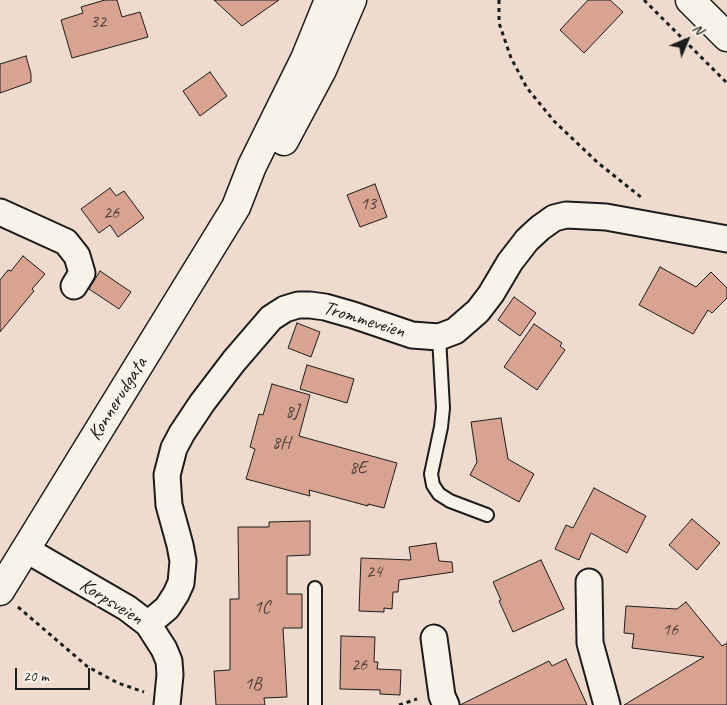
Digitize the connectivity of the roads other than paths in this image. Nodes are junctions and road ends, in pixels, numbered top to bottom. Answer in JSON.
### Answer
{"nodes":[{"id":1,"x":329,"y":0,"type":"edge"},
{"id":2,"x":352,"y":0,"type":"edge"},
{"id":3,"x":690,"y":0,"type":"edge"},
{"id":4,"x":727,"y":37,"type":"edge"},
{"id":5,"x":236,"y":207,"type":"junction"},
{"id":6,"x":0,"y":212,"type":"edge"},
{"id":7,"x":727,"y":239,"type":"edge"},
{"id":8,"x":74,"y":286,"type":"dead end"},
{"id":9,"x":439,"y":337,"type":"junction"},
{"id":10,"x":487,"y":515,"type":"dead end"},
{"id":11,"x":25,"y":549,"type":"junction"},
{"id":12,"x":589,"y":582,"type":"dead end"},
{"id":13,"x":315,"y":588,"type":"dead end"},
{"id":14,"x":8,"y":598,"type":"edge"},
{"id":15,"x":148,"y":624,"type":"junction"},
{"id":16,"x":434,"y":638,"type":"dead end"},
{"id":17,"x":159,"y":699,"type":"edge"},
{"id":18,"x":315,"y":705,"type":"edge"},
{"id":19,"x":446,"y":705,"type":"edge"},
{"id":20,"x":607,"y":705,"type":"edge"}],
"edges":[{"from":1,"to":5,"type":"main road","name":"Konnerudgata"},
{"from":2,"to":5,"type":"main road","name":"Konnerudgata"},
{"from":3,"to":4,"type":"main road"},
{"from":5,"to":11,"type":"main road","name":"Konnerudgata"},
{"from":6,"to":8,"type":"street"},
{"from":7,"to":9,"type":"street","name":"Trommeveien"},
{"from":9,"to":10,"type":"lane"},
{"from":9,"to":15,"type":"street","name":"Trommeveien"},
{"from":11,"to":14,"type":"main road","name":"Konnerudgata"},
{"from":11,"to":15,"type":"street","name":"Korpsveien"},
{"from":12,"to":20,"type":"street"},
{"from":13,"to":18,"type":"lane"},
{"from":15,"to":17,"type":"street","name":"Korpsveien"},
{"from":16,"to":19,"type":"street"}]}
